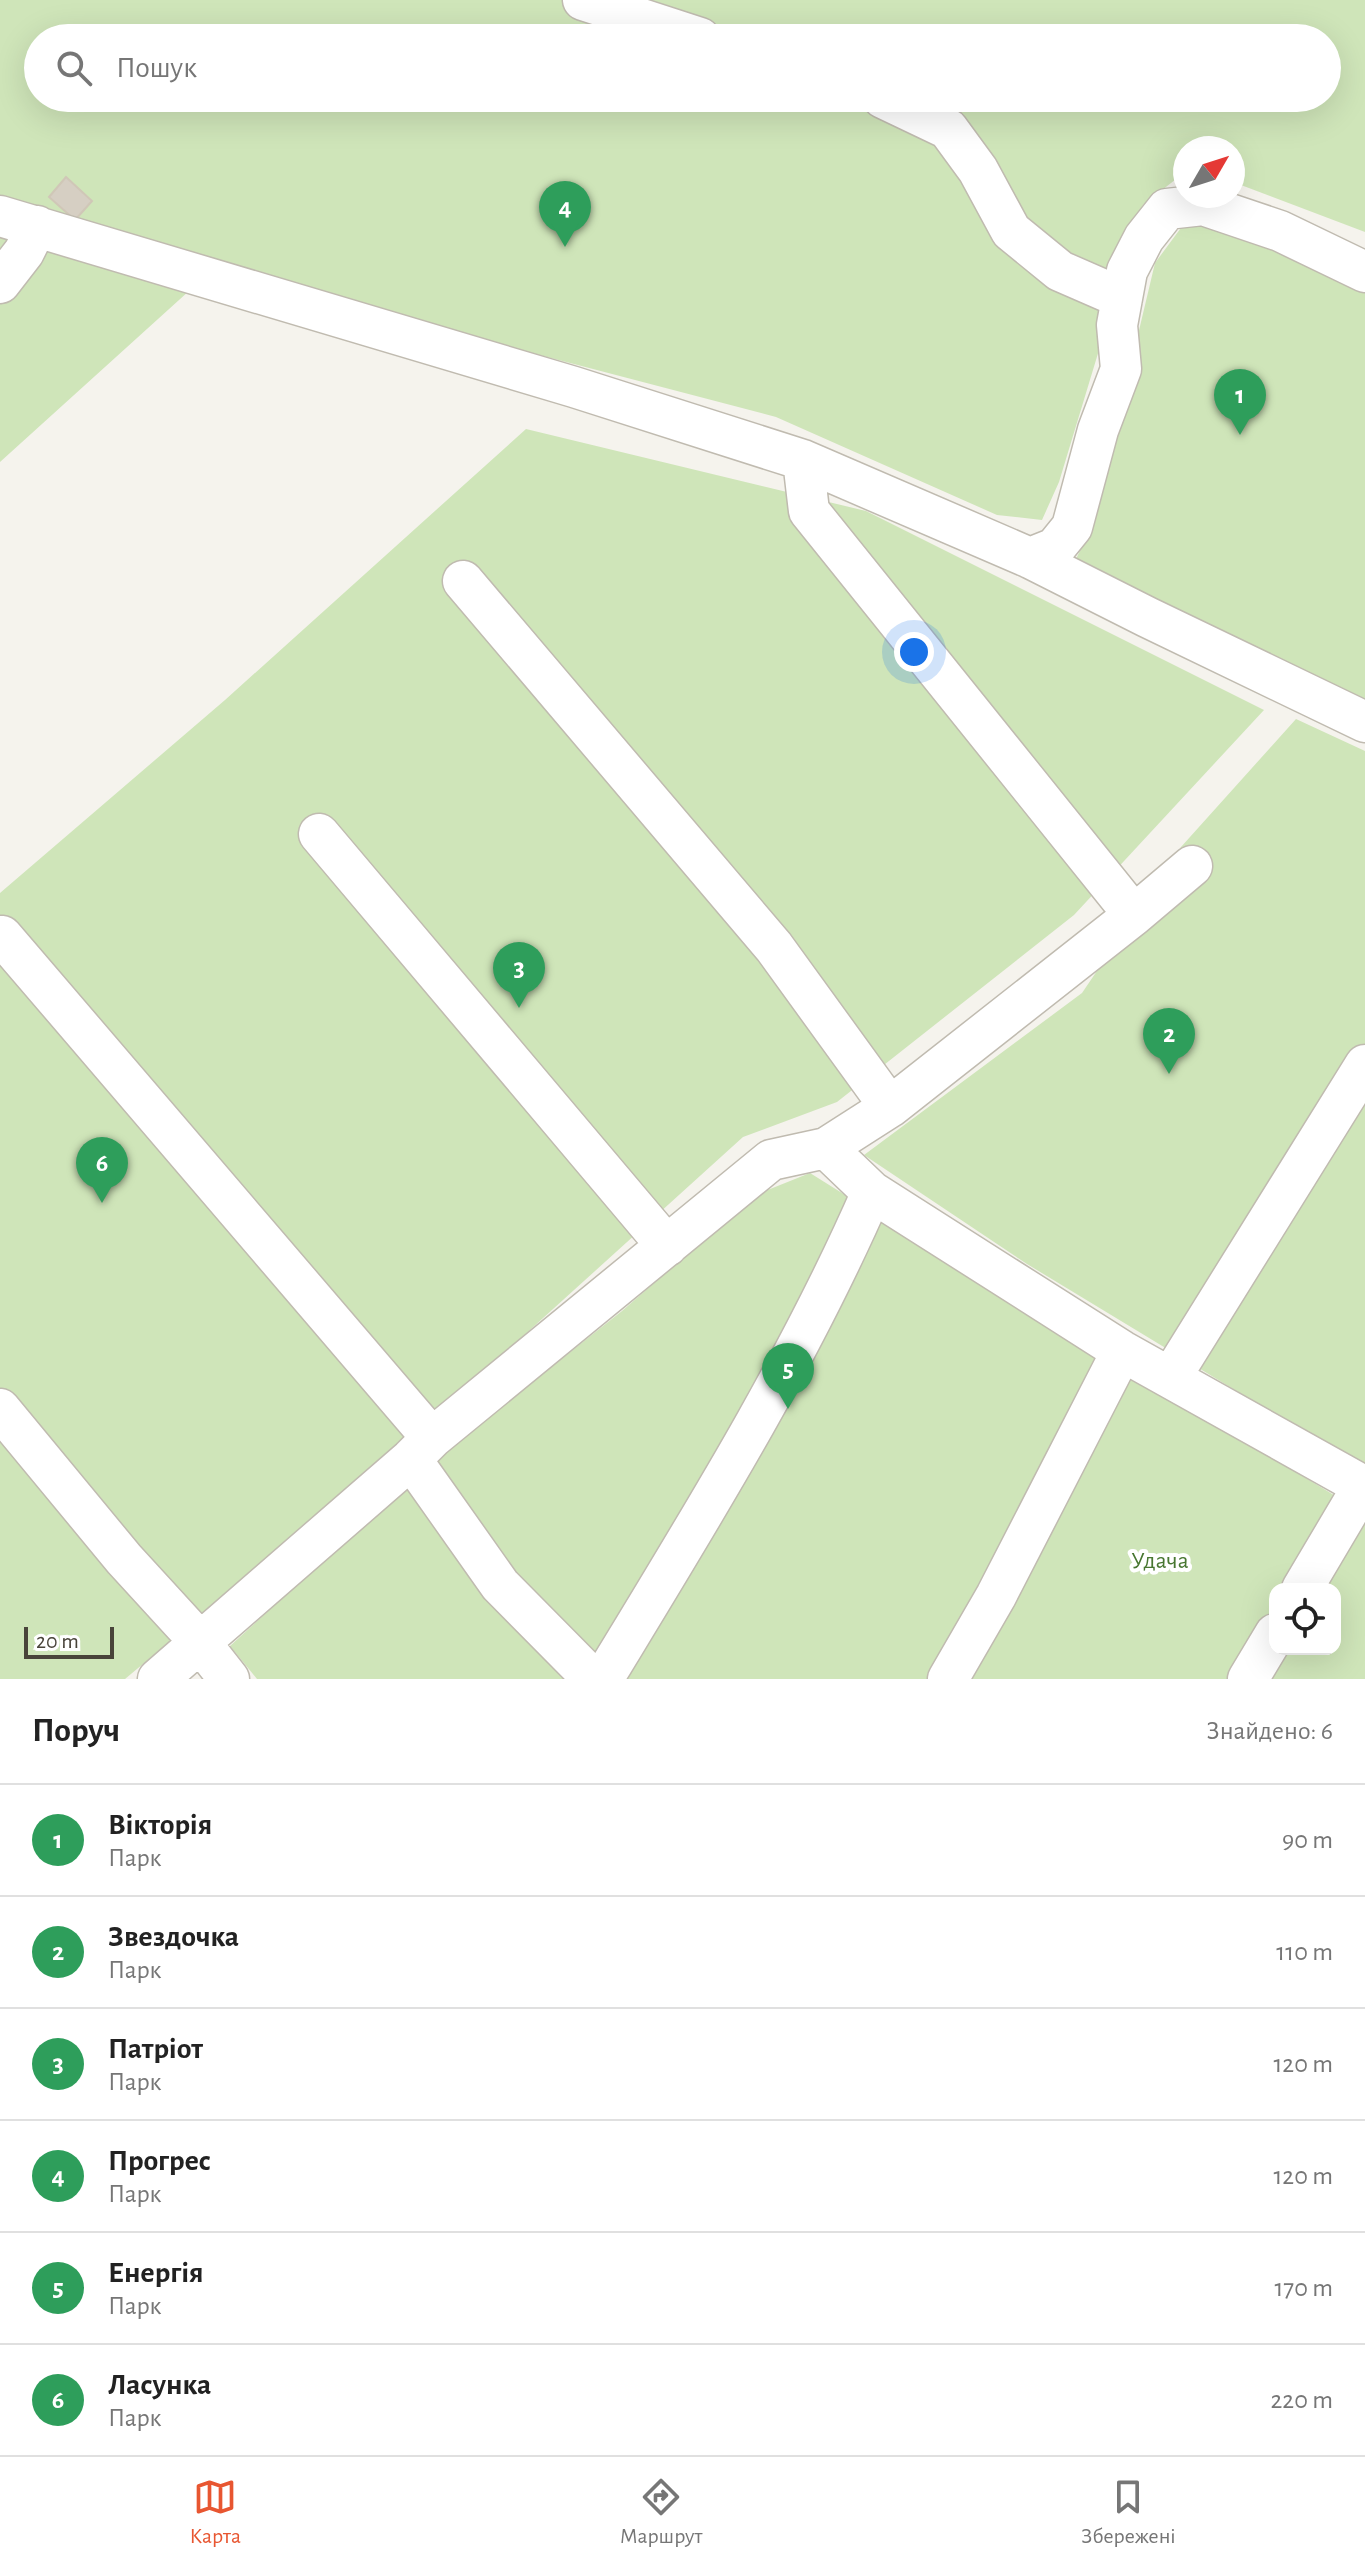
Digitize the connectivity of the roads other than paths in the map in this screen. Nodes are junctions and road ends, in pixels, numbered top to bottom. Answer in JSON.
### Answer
{"nodes":[{"id":1,"x":583,"y":0,"type":"edge"},
{"id":2,"x":657,"y":24,"type":"edge"},
{"id":3,"x":912,"y":112,"type":"edge"},
{"id":4,"x":19,"y":221,"type":"edge"},
{"id":5,"x":1365,"y":272,"type":"edge"},
{"id":6,"x":0,"y":283,"type":"edge"},
{"id":7,"x":1122,"y":298,"type":"junction"},
{"id":8,"x":803,"y":460,"type":"junction"},
{"id":9,"x":1030,"y":558,"type":"junction"},
{"id":10,"x":463,"y":581,"type":"dead end"},
{"id":11,"x":1365,"y":722,"type":"edge"},
{"id":12,"x":319,"y":834,"type":"dead end"},
{"id":13,"x":1192,"y":866,"type":"dead end"},
{"id":14,"x":1134,"y":915,"type":"junction"},
{"id":15,"x":2,"y":936,"type":"dead end"},
{"id":16,"x":1365,"y":1065,"type":"edge"},
{"id":17,"x":890,"y":1107,"type":"junction"},
{"id":18,"x":826,"y":1148,"type":"junction"},
{"id":19,"x":872,"y":1192,"type":"junction"},
{"id":20,"x":667,"y":1246,"type":"junction"},
{"id":21,"x":1122,"y":1351,"type":"junction"},
{"id":22,"x":1171,"y":1377,"type":"junction"},
{"id":23,"x":0,"y":1409,"type":"edge"},
{"id":24,"x":422,"y":1449,"type":"junction"},
{"id":25,"x":1364,"y":1487,"type":"edge"},
{"id":26,"x":1306,"y":1583,"type":"edge"},
{"id":27,"x":200,"y":1642,"type":"junction"},
{"id":28,"x":1269,"y":1644,"type":"edge"},
{"id":29,"x":158,"y":1679,"type":"edge"},
{"id":30,"x":229,"y":1679,"type":"edge"},
{"id":31,"x":593,"y":1679,"type":"edge"},
{"id":32,"x":603,"y":1679,"type":"edge"},
{"id":33,"x":948,"y":1679,"type":"edge"},
{"id":34,"x":1248,"y":1679,"type":"edge"}],
"edges":[{"from":1,"to":2,"type":"street"},
{"from":3,"to":7,"type":"street"},
{"from":4,"to":6,"type":"street"},
{"from":4,"to":8,"type":"street"},
{"from":5,"to":7,"type":"street"},
{"from":7,"to":9,"type":"street"},
{"from":8,"to":9,"type":"street"},
{"from":8,"to":14,"type":"street"},
{"from":9,"to":11,"type":"street"},
{"from":10,"to":17,"type":"street"},
{"from":12,"to":20,"type":"street"},
{"from":13,"to":14,"type":"street"},
{"from":14,"to":17,"type":"street"},
{"from":15,"to":24,"type":"street"},
{"from":16,"to":22,"type":"street"},
{"from":17,"to":18,"type":"street"},
{"from":18,"to":19,"type":"street"},
{"from":18,"to":20,"type":"street"},
{"from":19,"to":21,"type":"street"},
{"from":19,"to":32,"type":"street"},
{"from":20,"to":24,"type":"street"},
{"from":21,"to":22,"type":"street"},
{"from":21,"to":33,"type":"street"},
{"from":22,"to":25,"type":"street"},
{"from":23,"to":27,"type":"street"},
{"from":24,"to":27,"type":"street"},
{"from":24,"to":31,"type":"street"},
{"from":25,"to":26,"type":"street"},
{"from":27,"to":29,"type":"street"},
{"from":27,"to":30,"type":"street"},
{"from":28,"to":34,"type":"street"}]}
